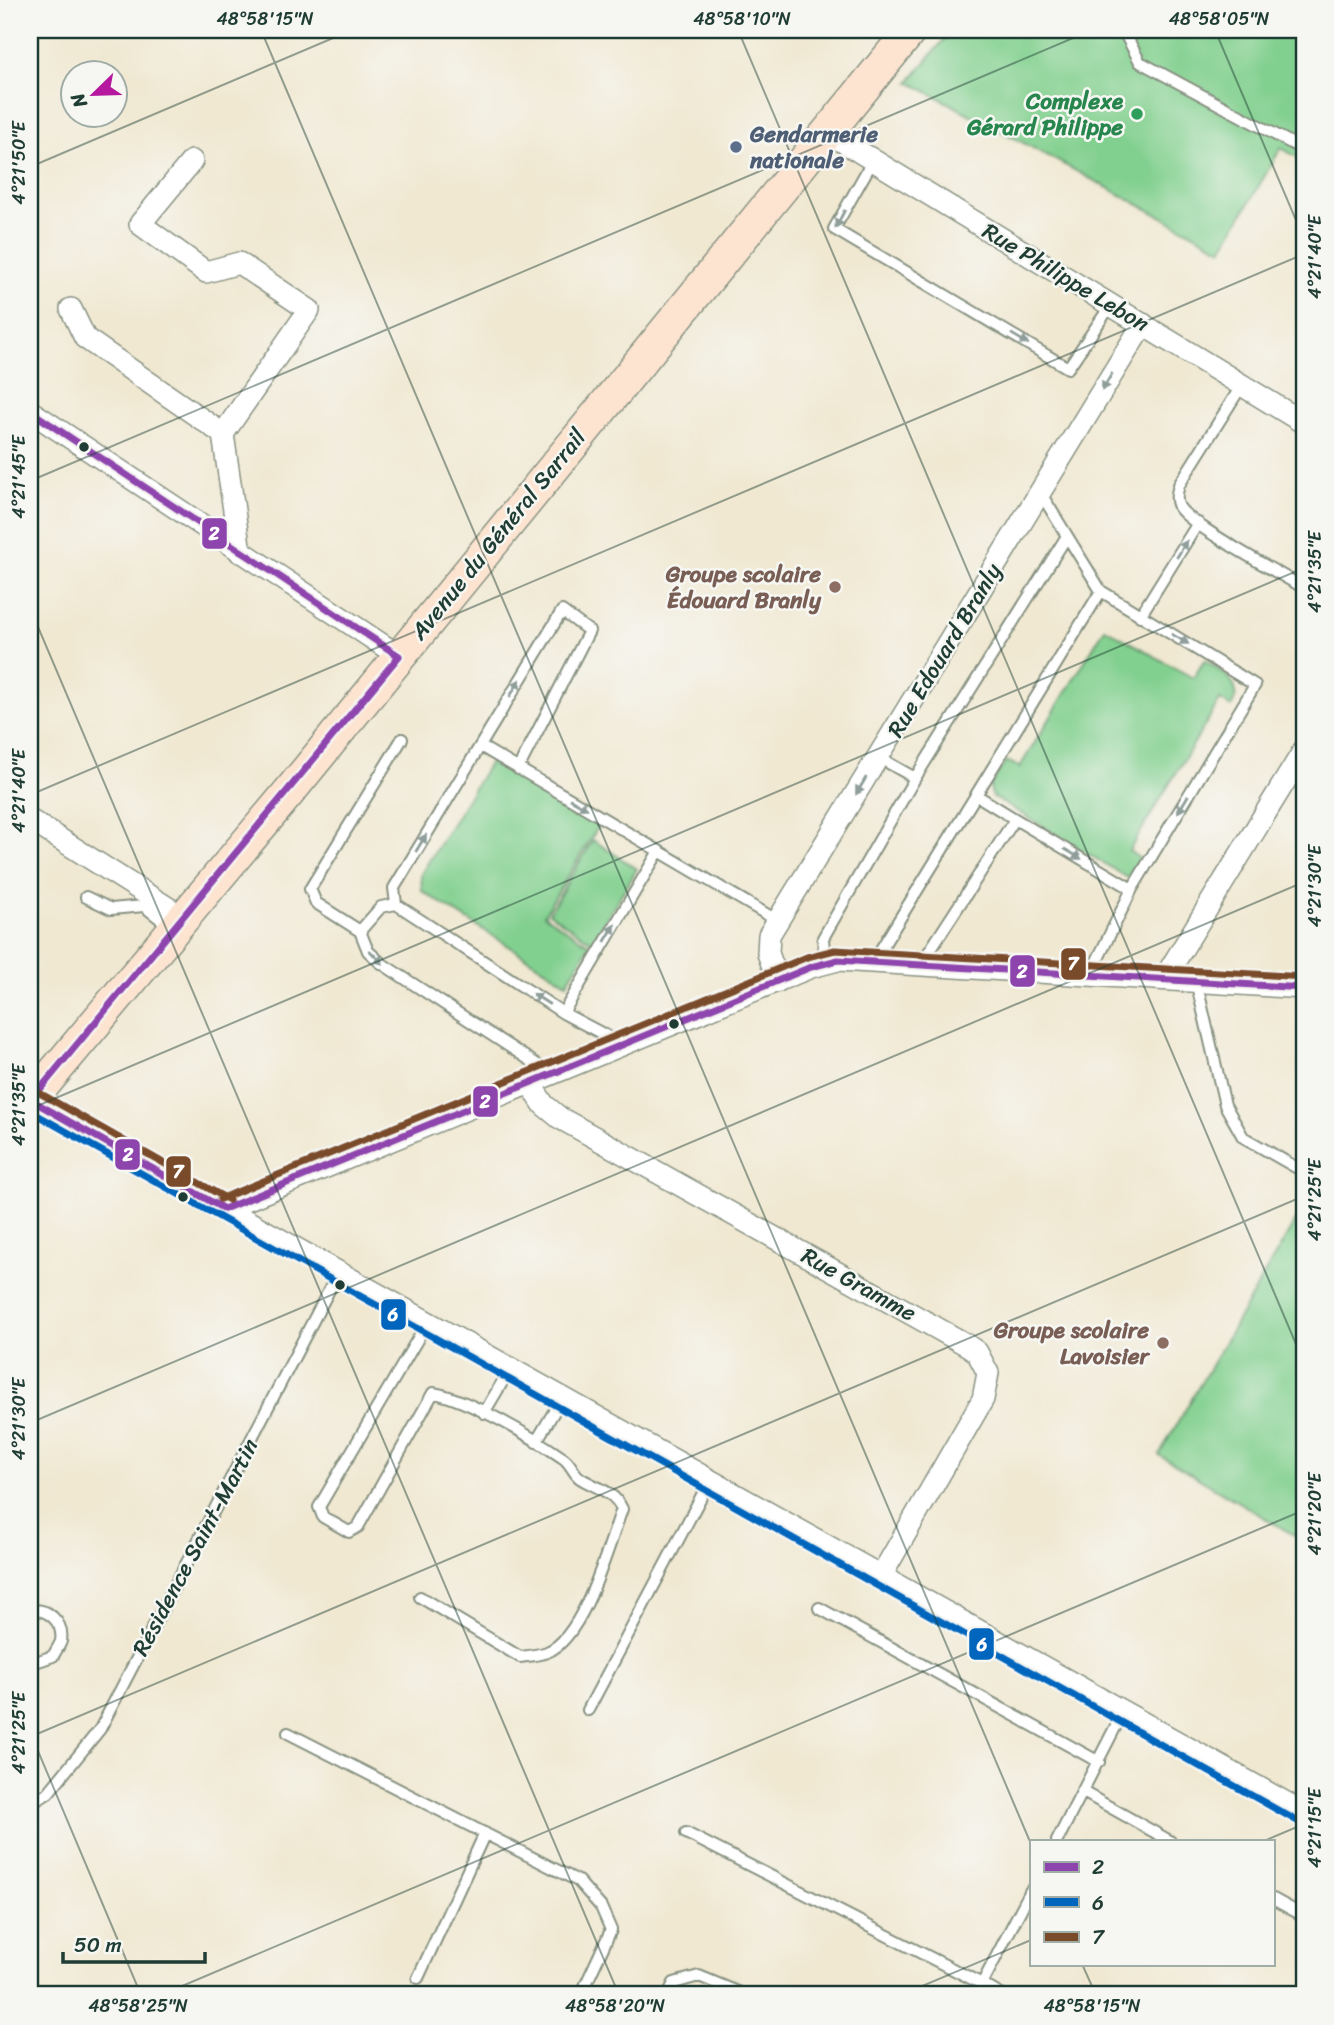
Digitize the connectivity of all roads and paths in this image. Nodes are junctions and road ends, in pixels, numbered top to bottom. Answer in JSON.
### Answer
{"nodes":[{"id":1,"x":911,"y":30,"type":"edge"},
{"id":2,"x":1123,"y":30,"type":"edge"},
{"id":3,"x":1294,"y":30,"type":"edge"},
{"id":4,"x":1304,"y":35,"type":"edge"},
{"id":5,"x":827,"y":132,"type":"junction"},
{"id":6,"x":1304,"y":150,"type":"edge"},
{"id":7,"x":873,"y":160,"type":"junction"},
{"id":8,"x":192,"y":161,"type":"dead end"},
{"id":9,"x":1111,"y":304,"type":"junction"},
{"id":10,"x":71,"y":309,"type":"dead end"},
{"id":11,"x":1143,"y":324,"type":"junction"},
{"id":12,"x":1242,"y":384,"type":"junction"},
{"id":13,"x":30,"y":411,"type":"edge"},
{"id":14,"x":1304,"y":423,"type":"edge"},
{"id":15,"x":223,"y":434,"type":"junction"},
{"id":16,"x":1040,"y":492,"type":"junction"},
{"id":17,"x":1198,"y":523,"type":"junction"},
{"id":18,"x":1067,"y":536,"type":"junction"},
{"id":19,"x":240,"y":552,"type":"junction"},
{"id":20,"x":1304,"y":588,"type":"edge"},
{"id":21,"x":1101,"y":591,"type":"junction"},
{"id":22,"x":1140,"y":616,"type":"junction"},
{"id":23,"x":399,"y":656,"type":"junction"},
{"id":24,"x":402,"y":739,"type":"dead end"},
{"id":25,"x":480,"y":747,"type":"junction"},
{"id":26,"x":1304,"y":750,"type":"edge"},
{"id":27,"x":878,"y":757,"type":"junction"},
{"id":28,"x":519,"y":769,"type":"junction"},
{"id":29,"x":915,"y":778,"type":"junction"},
{"id":30,"x":976,"y":795,"type":"junction"},
{"id":31,"x":1015,"y":819,"type":"junction"},
{"id":32,"x":30,"y":820,"type":"edge"},
{"id":33,"x":659,"y":851,"type":"junction"},
{"id":34,"x":1132,"y":890,"type":"junction"},
{"id":35,"x":86,"y":897,"type":"dead end"},
{"id":36,"x":396,"y":904,"type":"junction"},
{"id":37,"x":778,"y":921,"type":"junction"},
{"id":38,"x":179,"y":924,"type":"junction"},
{"id":39,"x":360,"y":931,"type":"junction"},
{"id":40,"x":873,"y":962,"type":"junction"},
{"id":41,"x":825,"y":963,"type":"junction"},
{"id":42,"x":921,"y":964,"type":"junction"},
{"id":43,"x":1090,"y":975,"type":"junction"},
{"id":44,"x":1164,"y":979,"type":"junction"},
{"id":45,"x":778,"y":981,"type":"junction"},
{"id":46,"x":1196,"y":981,"type":"junction"},
{"id":47,"x":1304,"y":988,"type":"edge"},
{"id":48,"x":563,"y":1013,"type":"junction"},
{"id":49,"x":622,"y":1044,"type":"junction"},
{"id":50,"x":550,"y":1073,"type":"junction"},
{"id":51,"x":529,"y":1082,"type":"junction"},
{"id":52,"x":30,"y":1101,"type":"edge"},
{"id":53,"x":1304,"y":1172,"type":"edge"},
{"id":54,"x":224,"y":1209,"type":"junction"},
{"id":55,"x":338,"y":1273,"type":"junction"},
{"id":56,"x":427,"y":1322,"type":"junction"},
{"id":57,"x":510,"y":1369,"type":"junction"},
{"id":58,"x":562,"y":1398,"type":"junction"},
{"id":59,"x":484,"y":1413,"type":"junction"},
{"id":60,"x":536,"y":1442,"type":"junction"},
{"id":61,"x":709,"y":1480,"type":"junction"},
{"id":62,"x":881,"y":1576,"type":"junction"},
{"id":63,"x":419,"y":1597,"type":"dead end"},
{"id":64,"x":820,"y":1608,"type":"dead end"},
{"id":65,"x":30,"y":1611,"type":"edge"},
{"id":66,"x":30,"y":1664,"type":"edge"},
{"id":67,"x":588,"y":1710,"type":"dead end"},
{"id":68,"x":1123,"y":1712,"type":"junction"},
{"id":69,"x":288,"y":1732,"type":"dead end"},
{"id":70,"x":1099,"y":1762,"type":"junction"},
{"id":71,"x":1083,"y":1792,"type":"junction"},
{"id":72,"x":30,"y":1804,"type":"edge"},
{"id":73,"x":1304,"y":1813,"type":"edge"},
{"id":74,"x":485,"y":1833,"type":"junction"},
{"id":75,"x":686,"y":1833,"type":"dead end"},
{"id":76,"x":1058,"y":1840,"type":"edge"},
{"id":77,"x":1168,"y":1840,"type":"edge"},
{"id":78,"x":1030,"y":1892,"type":"edge"},
{"id":79,"x":1274,"y":1900,"type":"edge"},
{"id":80,"x":1304,"y":1916,"type":"edge"},
{"id":81,"x":418,"y":1978,"type":"dead end"},
{"id":82,"x":982,"y":1984,"type":"junction"},
{"id":83,"x":581,"y":1995,"type":"edge"},
{"id":84,"x":668,"y":1995,"type":"edge"},
{"id":85,"x":745,"y":1995,"type":"edge"},
{"id":86,"x":1001,"y":1995,"type":"edge"}],
"edges":[{"from":1,"to":5,"type":"main road","name":"Avenue du Général Sarrail"},
{"from":2,"to":6,"type":"lane"},
{"from":3,"to":4,"type":"lane"},
{"from":5,"to":7,"type":"street","name":"Rue Philippe Lebon"},
{"from":5,"to":23,"type":"main road","name":"Avenue du Général Sarrail"},
{"from":7,"to":9,"type":"street","name":"Rue Philippe Lebon"},
{"from":7,"to":9,"type":"lane","one_way":true},
{"from":8,"to":15,"type":"street"},
{"from":9,"to":11,"type":"street","name":"Rue Philippe Lebon"},
{"from":10,"to":15,"type":"street"},
{"from":11,"to":12,"type":"street","name":"Rue Philippe Lebon"},
{"from":11,"to":16,"type":"street","name":"Rue Edouard Branly","one_way":true},
{"from":12,"to":14,"type":"street","name":"Rue Philippe Lebon"},
{"from":12,"to":17,"type":"lane"},
{"from":13,"to":19,"type":"street"},
{"from":15,"to":19,"type":"street"},
{"from":16,"to":18,"type":"lane"},
{"from":16,"to":27,"type":"street","name":"Rue Edouard Branly"},
{"from":17,"to":20,"type":"lane"},
{"from":22,"to":17,"type":"lane","one_way":true},
{"from":18,"to":21,"type":"lane"},
{"from":18,"to":29,"type":"lane"},
{"from":19,"to":23,"type":"street"},
{"from":21,"to":22,"type":"lane"},
{"from":21,"to":30,"type":"lane"},
{"from":22,"to":34,"type":"lane","one_way":true},
{"from":23,"to":38,"type":"main road","name":"Avenue du Général Sarrail"},
{"from":24,"to":39,"type":"lane"},
{"from":25,"to":28,"type":"lane"},
{"from":25,"to":28,"type":"lane","one_way":true},
{"from":36,"to":25,"type":"lane","one_way":true},
{"from":26,"to":44,"type":"street"},
{"from":27,"to":29,"type":"lane"},
{"from":27,"to":37,"type":"street","name":"Rue Edouard Branly","one_way":true},
{"from":28,"to":33,"type":"lane","one_way":true},
{"from":29,"to":41,"type":"lane"},
{"from":30,"to":31,"type":"lane"},
{"from":30,"to":40,"type":"lane"},
{"from":31,"to":34,"type":"lane","one_way":true},
{"from":31,"to":42,"type":"lane"},
{"from":32,"to":38,"type":"street"},
{"from":33,"to":37,"type":"lane"},
{"from":48,"to":33,"type":"lane","one_way":true},
{"from":34,"to":43,"type":"lane"},
{"from":35,"to":38,"type":"lane"},
{"from":36,"to":39,"type":"lane"},
{"from":48,"to":36,"type":"lane","one_way":true},
{"from":37,"to":45,"type":"street","name":"Rue Edouard Branly"},
{"from":38,"to":52,"type":"main road","name":"Avenue du Général Sarrail"},
{"from":39,"to":50,"type":"lane","one_way":true},
{"from":40,"to":41,"type":"street"},
{"from":40,"to":42,"type":"street"},
{"from":41,"to":45,"type":"street"},
{"from":42,"to":43,"type":"street"},
{"from":43,"to":44,"type":"street"},
{"from":44,"to":46,"type":"street"},
{"from":45,"to":49,"type":"street"},
{"from":46,"to":47,"type":"street"},
{"from":46,"to":53,"type":"lane"},
{"from":48,"to":49,"type":"lane"},
{"from":49,"to":50,"type":"street"},
{"from":50,"to":51,"type":"street"},
{"from":51,"to":54,"type":"street"},
{"from":51,"to":62,"type":"street","name":"Rue Gramme"},
{"from":52,"to":54,"type":"street"},
{"from":54,"to":55,"type":"street"},
{"from":55,"to":56,"type":"street"},
{"from":55,"to":72,"type":"lane","name":"Résidence Saint-Martin"},
{"from":56,"to":57,"type":"street"},
{"from":56,"to":59,"type":"lane"},
{"from":57,"to":58,"type":"street"},
{"from":57,"to":59,"type":"lane"},
{"from":58,"to":60,"type":"lane"},
{"from":58,"to":61,"type":"street"},
{"from":59,"to":60,"type":"lane"},
{"from":60,"to":63,"type":"lane"},
{"from":61,"to":62,"type":"street"},
{"from":61,"to":67,"type":"lane"},
{"from":62,"to":68,"type":"street"},
{"from":64,"to":70,"type":"lane"},
{"from":65,"to":66,"type":"lane"},
{"from":68,"to":70,"type":"lane"},
{"from":68,"to":73,"type":"street"},
{"from":69,"to":74,"type":"lane"},
{"from":70,"to":71,"type":"lane"},
{"from":71,"to":76,"type":"lane"},
{"from":71,"to":77,"type":"lane"},
{"from":74,"to":81,"type":"lane"},
{"from":74,"to":83,"type":"lane"},
{"from":75,"to":82,"type":"lane"},
{"from":78,"to":82,"type":"lane"},
{"from":79,"to":80,"type":"lane"},
{"from":82,"to":86,"type":"lane"},
{"from":84,"to":85,"type":"lane"}]}
